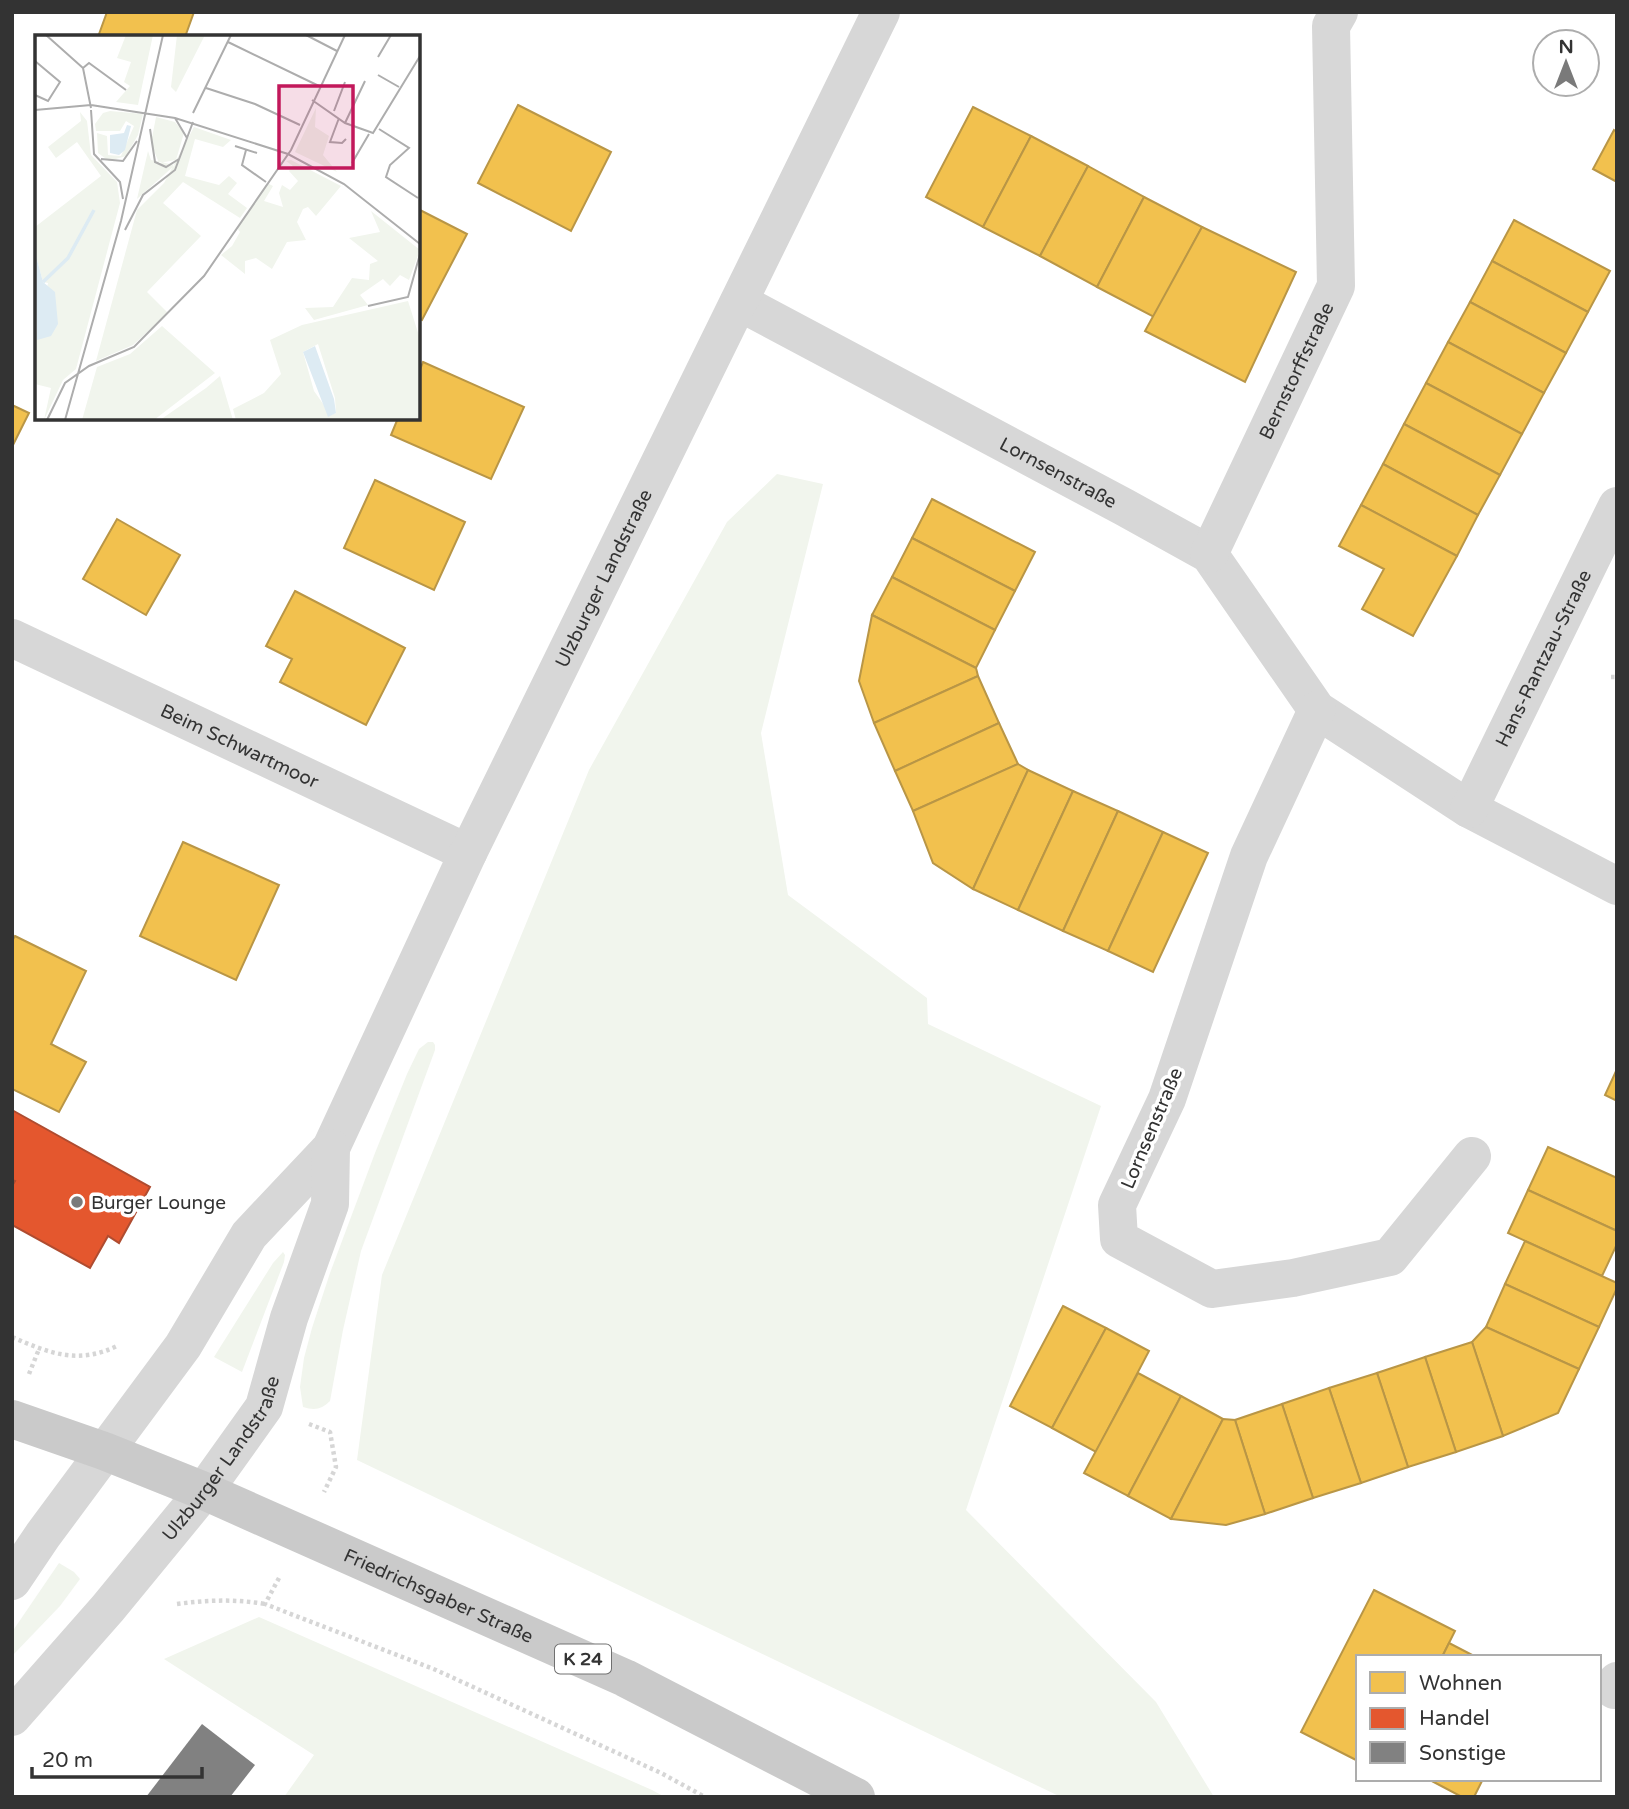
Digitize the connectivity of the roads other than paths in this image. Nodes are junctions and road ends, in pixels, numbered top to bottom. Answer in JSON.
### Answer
{"nodes":[{"id":1,"x":881,"y":12,"type":"edge"},
{"id":2,"x":1339,"y":12,"type":"edge"},
{"id":3,"x":739,"y":302,"type":"junction"},
{"id":4,"x":1617,"y":506,"type":"edge"},
{"id":5,"x":1209,"y":554,"type":"junction"},
{"id":6,"x":12,"y":638,"type":"edge"},
{"id":7,"x":1317,"y":710,"type":"junction"},
{"id":8,"x":1469,"y":808,"type":"junction"},
{"id":9,"x":468,"y":853,"type":"junction"},
{"id":10,"x":1617,"y":886,"type":"edge"},
{"id":11,"x":331,"y":1148,"type":"junction"},
{"id":12,"x":1472,"y":1156,"type":"dead end"},
{"id":13,"x":12,"y":1419,"type":"edge"},
{"id":14,"x":104,"y":1451,"type":"junction"},
{"id":15,"x":204,"y":1491,"type":"junction"},
{"id":16,"x":12,"y":1581,"type":"edge"},
{"id":17,"x":12,"y":1717,"type":"edge"},
{"id":18,"x":856,"y":1797,"type":"edge"}],
"edges":[{"from":1,"to":3,"type":"street","name":"Ulzburger Landstraße"},
{"from":2,"to":5,"type":"street","name":"Bernstorffstraße"},
{"from":3,"to":5,"type":"street","name":"Lornsenstraße"},
{"from":3,"to":9,"type":"street","name":"Ulzburger Landstraße"},
{"from":4,"to":8,"type":"street","name":"Hans-Rantzau-Straße"},
{"from":5,"to":7,"type":"street","name":"Lornsenstraße"},
{"from":6,"to":9,"type":"street","name":"Beim Schwartmoor"},
{"from":7,"to":8,"type":"street","name":"Lornsenstraße"},
{"from":7,"to":12,"type":"street","name":"Lornsenstraße"},
{"from":8,"to":10,"type":"street","name":"Lornsenstraße"},
{"from":9,"to":11,"type":"street","name":"Ulzburger Landstraße"},
{"from":11,"to":14,"type":"street","name":"Ulzburger Landstraße"},
{"from":11,"to":15,"type":"street","name":"Ulzburger Landstraße"},
{"from":13,"to":14,"type":"main road","name":"Friedrichsgaber Straße","number":"K 24"},
{"from":14,"to":15,"type":"main road","name":"Friedrichsgaber Straße","number":"K 24"},
{"from":14,"to":16,"type":"street","name":"Ulzburger Landstraße"},
{"from":15,"to":17,"type":"street","name":"Ulzburger Landstraße"},
{"from":15,"to":18,"type":"main road","name":"Friedrichsgaber Straße","number":"K 24"}]}
